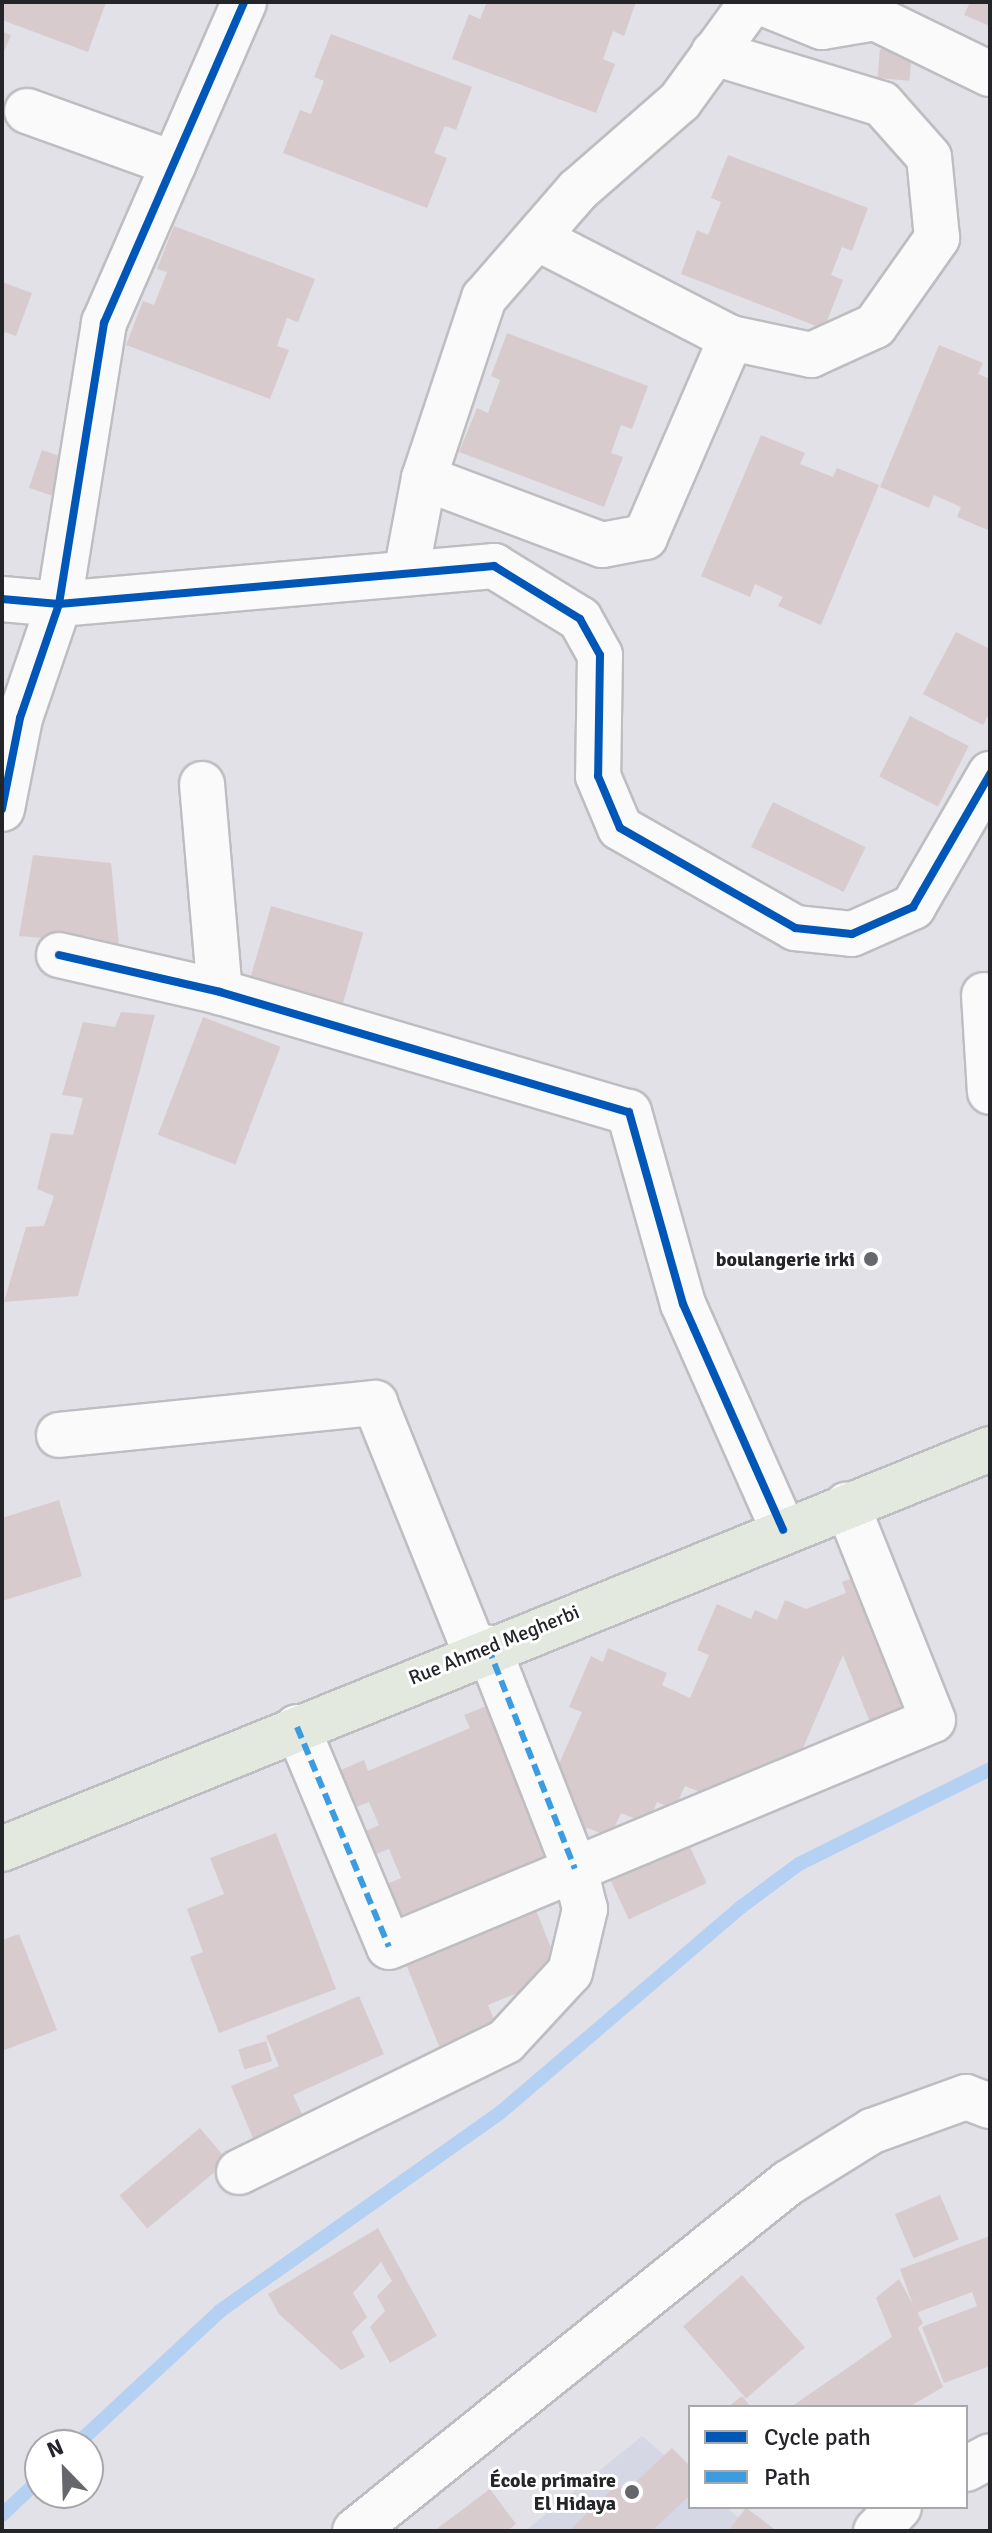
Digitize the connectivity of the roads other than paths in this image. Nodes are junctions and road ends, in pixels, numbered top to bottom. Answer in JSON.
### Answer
{"nodes":[{"id":1,"x":244,"y":2,"type":"edge"},
{"id":2,"x":752,"y":2,"type":"edge"},
{"id":3,"x":760,"y":2,"type":"edge"},
{"id":4,"x":878,"y":10,"type":"edge"},
{"id":5,"x":714,"y":53,"type":"junction"},
{"id":6,"x":990,"y":74,"type":"edge"},
{"id":7,"x":27,"y":111,"type":"dead end"},
{"id":8,"x":174,"y":164,"type":"junction"},
{"id":9,"x":537,"y":238,"type":"junction"},
{"id":10,"x":731,"y":338,"type":"junction"},
{"id":11,"x":424,"y":478,"type":"junction"},
{"id":12,"x":407,"y":568,"type":"junction"},
{"id":13,"x":2,"y":599,"type":"edge"},
{"id":14,"x":59,"y":604,"type":"junction"},
{"id":15,"x":990,"y":774,"type":"edge"},
{"id":16,"x":202,"y":784,"type":"dead end"},
{"id":17,"x":2,"y":809,"type":"edge"},
{"id":18,"x":59,"y":955,"type":"dead end"},
{"id":19,"x":220,"y":992,"type":"junction"},
{"id":20,"x":984,"y":995,"type":"dead end"},
{"id":21,"x":990,"y":1092,"type":"edge"},
{"id":22,"x":59,"y":1435,"type":"dead end"},
{"id":23,"x":990,"y":1449,"type":"edge"},
{"id":24,"x":847,"y":1505,"type":"junction"},
{"id":25,"x":783,"y":1530,"type":"junction"},
{"id":26,"x":482,"y":1650,"type":"junction"},
{"id":27,"x":297,"y":1727,"type":"junction"},
{"id":28,"x":2,"y":1849,"type":"edge"},
{"id":29,"x":575,"y":1869,"type":"junction"},
{"id":30,"x":988,"y":2104,"type":"edge"},
{"id":31,"x":239,"y":2172,"type":"dead end"},
{"id":32,"x":990,"y":2456,"type":"edge"},
{"id":33,"x":968,"y":2468,"type":"edge"},
{"id":34,"x":897,"y":2509,"type":"edge"},
{"id":35,"x":355,"y":2531,"type":"edge"},
{"id":36,"x":876,"y":2531,"type":"edge"}],
"edges":[{"from":1,"to":8,"type":"street"},
{"from":2,"to":5,"type":"street"},
{"from":3,"to":4,"type":"street"},
{"from":4,"to":6,"type":"street"},
{"from":5,"to":9,"type":"street"},
{"from":5,"to":10,"type":"street"},
{"from":7,"to":8,"type":"street"},
{"from":8,"to":14,"type":"street"},
{"from":9,"to":10,"type":"street"},
{"from":9,"to":11,"type":"street"},
{"from":10,"to":11,"type":"street"},
{"from":11,"to":12,"type":"street"},
{"from":12,"to":14,"type":"street"},
{"from":12,"to":15,"type":"street"},
{"from":13,"to":14,"type":"street"},
{"from":14,"to":17,"type":"street"},
{"from":16,"to":19,"type":"street"},
{"from":18,"to":19,"type":"street"},
{"from":19,"to":25,"type":"street"},
{"from":20,"to":21,"type":"street"},
{"from":22,"to":26,"type":"street"},
{"from":23,"to":24,"type":"main road","name":"Rue Ahmed Megherbi"},
{"from":24,"to":25,"type":"main road","name":"Rue Ahmed Megherbi"},
{"from":24,"to":29,"type":"street"},
{"from":25,"to":26,"type":"main road","name":"Rue Ahmed Megherbi"},
{"from":26,"to":27,"type":"main road","name":"Rue Ahmed Megherbi"},
{"from":26,"to":29,"type":"street"},
{"from":27,"to":28,"type":"main road","name":"Rue Ahmed Megherbi"},
{"from":27,"to":29,"type":"street"},
{"from":29,"to":31,"type":"street"},
{"from":30,"to":35,"type":"street"},
{"from":32,"to":33,"type":"street"},
{"from":34,"to":36,"type":"street"}]}
